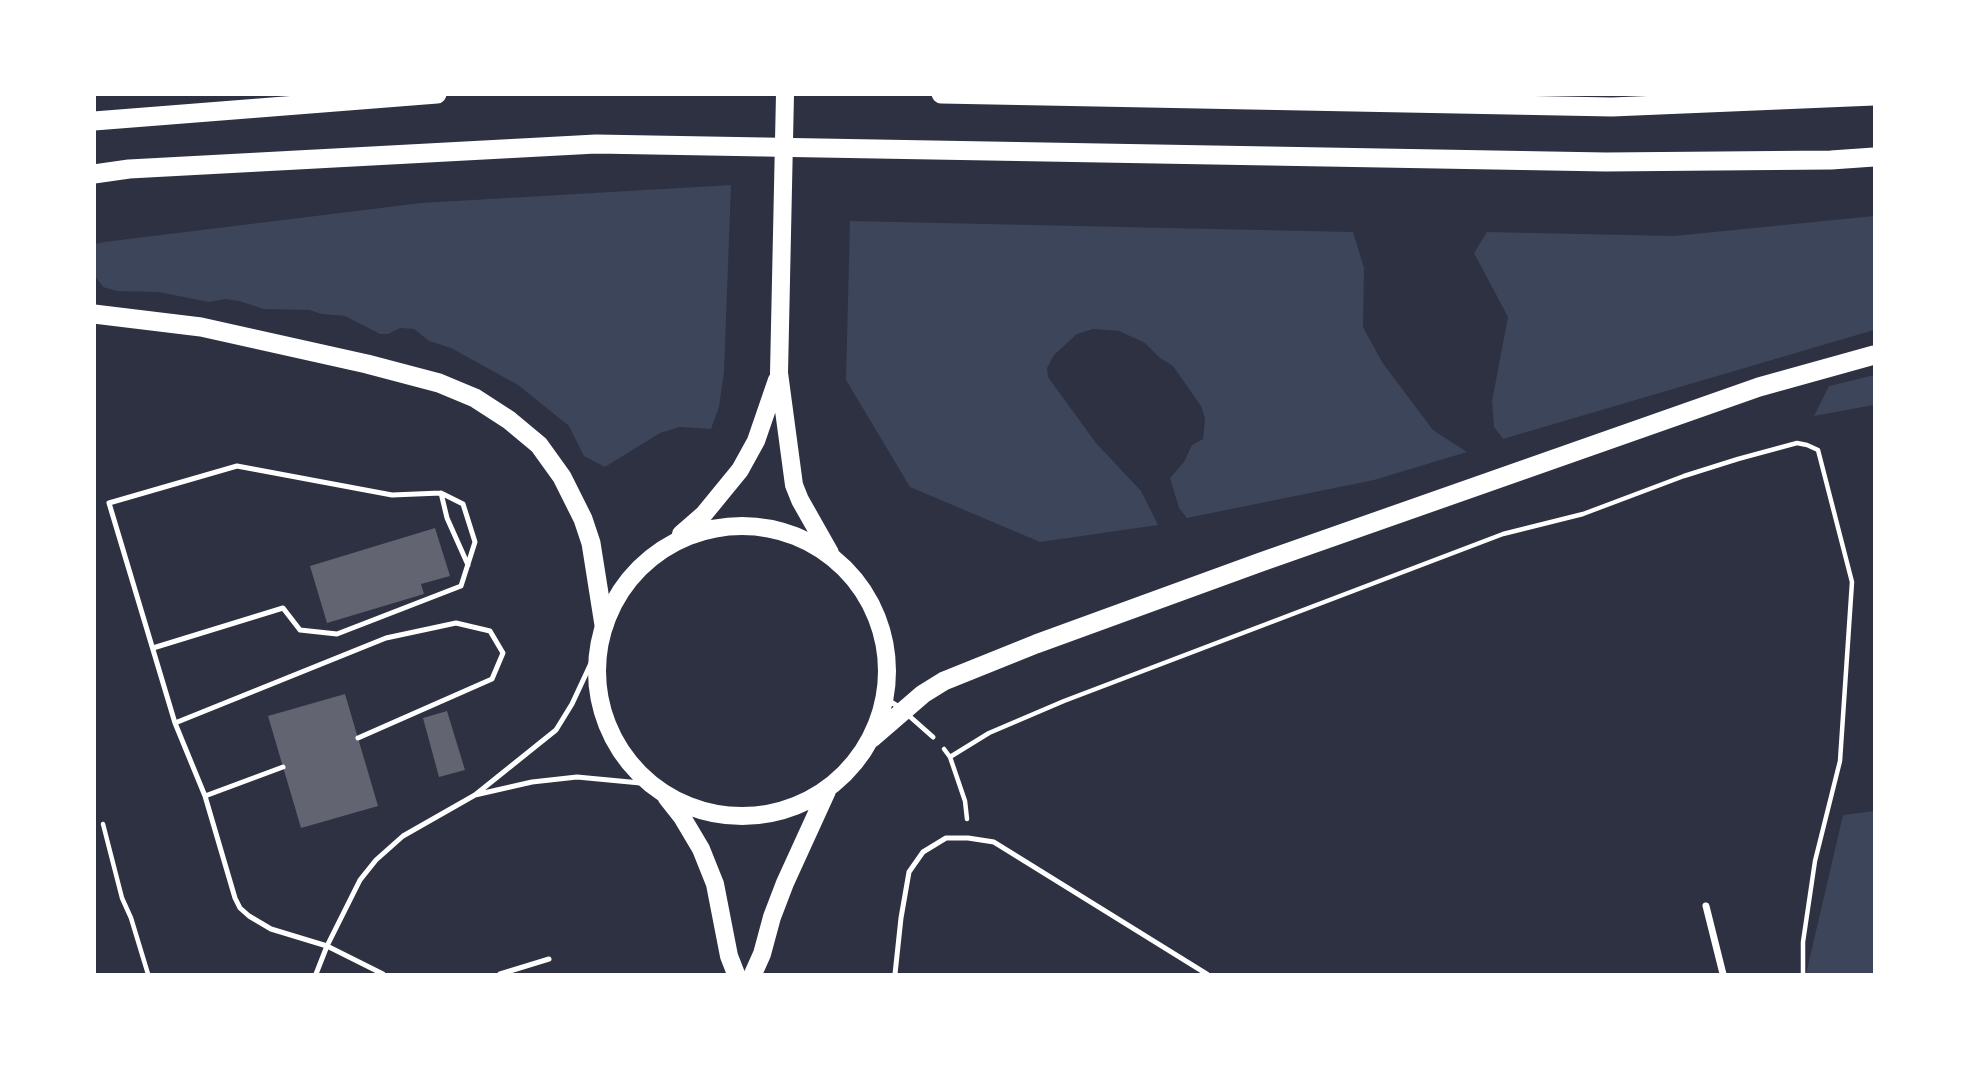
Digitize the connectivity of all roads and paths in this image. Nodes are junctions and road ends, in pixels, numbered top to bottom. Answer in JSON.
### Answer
{"nodes":[{"id":1,"x":437,"y":94,"type":"edge"},
{"id":2,"x":785,"y":94,"type":"edge"},
{"id":3,"x":941,"y":94,"type":"edge"},
{"id":4,"x":1874,"y":96,"type":"edge"},
{"id":5,"x":94,"y":121,"type":"edge"},
{"id":6,"x":1874,"y":158,"type":"edge"},
{"id":7,"x":94,"y":174,"type":"edge"},
{"id":8,"x":94,"y":314,"type":"edge"},
{"id":9,"x":1874,"y":355,"type":"edge"},
{"id":10,"x":779,"y":373,"type":"junction"},
{"id":11,"x":441,"y":493,"type":"junction"},
{"id":12,"x":667,"y":546,"type":"junction"},
{"id":13,"x":832,"y":557,"type":"junction"},
{"id":14,"x":468,"y":565,"type":"junction"},
{"id":15,"x":604,"y":625,"type":"junction"},
{"id":16,"x":599,"y":646,"type":"junction"},
{"id":17,"x":153,"y":648,"type":"junction"},
{"id":18,"x":886,"y":699,"type":"junction"},
{"id":19,"x":903,"y":711,"type":"junction"},
{"id":20,"x":176,"y":723,"type":"junction"},
{"id":21,"x":933,"y":737,"type":"dead end"},
{"id":22,"x":358,"y":738,"type":"dead end"},
{"id":23,"x":873,"y":738,"type":"junction"},
{"id":24,"x":283,"y":767,"type":"dead end"},
{"id":25,"x":657,"y":788,"type":"junction"},
{"id":26,"x":827,"y":791,"type":"junction"},
{"id":27,"x":475,"y":795,"type":"junction"},
{"id":28,"x":205,"y":796,"type":"junction"},
{"id":29,"x":103,"y":824,"type":"dead end"},
{"id":30,"x":968,"y":838,"type":"junction"},
{"id":31,"x":1706,"y":906,"type":"dead end"},
{"id":32,"x":327,"y":946,"type":"junction"},
{"id":33,"x":549,"y":959,"type":"dead end"},
{"id":34,"x":148,"y":975,"type":"edge"},
{"id":35,"x":316,"y":975,"type":"edge"},
{"id":36,"x":383,"y":975,"type":"edge"},
{"id":37,"x":499,"y":975,"type":"edge"},
{"id":38,"x":736,"y":975,"type":"edge"},
{"id":39,"x":753,"y":975,"type":"edge"},
{"id":40,"x":895,"y":975,"type":"edge"},
{"id":41,"x":1207,"y":975,"type":"edge"},
{"id":42,"x":1723,"y":975,"type":"edge"},
{"id":43,"x":1802,"y":975,"type":"edge"}],
"edges":[{"from":1,"to":5,"type":"highway"},
{"from":2,"to":10,"type":"main road"},
{"from":3,"to":4,"type":"highway"},
{"from":6,"to":7,"type":"highway"},
{"from":8,"to":15,"type":"highway"},
{"from":9,"to":19,"type":"highway"},
{"from":10,"to":12,"type":"main road"},
{"from":10,"to":13,"type":"main road"},
{"from":11,"to":14,"type":"lane"},
{"from":11,"to":14,"type":"lane"},
{"from":11,"to":17,"type":"lane"},
{"from":12,"to":13,"type":"main road"},
{"from":12,"to":15,"type":"main road"},
{"from":13,"to":18,"type":"main road"},
{"from":14,"to":17,"type":"lane"},
{"from":15,"to":16,"type":"main road"},
{"from":16,"to":25,"type":"main road"},
{"from":16,"to":27,"type":"lane"},
{"from":17,"to":20,"type":"lane"},
{"from":18,"to":19,"type":"lane"},
{"from":18,"to":23,"type":"main road"},
{"from":19,"to":21,"type":"lane"},
{"from":19,"to":23,"type":"highway"},
{"from":20,"to":22,"type":"lane"},
{"from":20,"to":28,"type":"lane"},
{"from":23,"to":26,"type":"main road"},
{"from":24,"to":28,"type":"lane"},
{"from":25,"to":26,"type":"main road"},
{"from":25,"to":27,"type":"lane"},
{"from":25,"to":38,"type":"main road"},
{"from":26,"to":39,"type":"main road"},
{"from":27,"to":32,"type":"lane"},
{"from":28,"to":32,"type":"lane"},
{"from":29,"to":34,"type":"path"},
{"from":30,"to":40,"type":"lane"},
{"from":30,"to":41,"type":"lane"},
{"from":30,"to":43,"type":"path"},
{"from":31,"to":42,"type":"street"},
{"from":32,"to":35,"type":"lane"},
{"from":32,"to":36,"type":"lane"},
{"from":33,"to":37,"type":"lane"}]}
